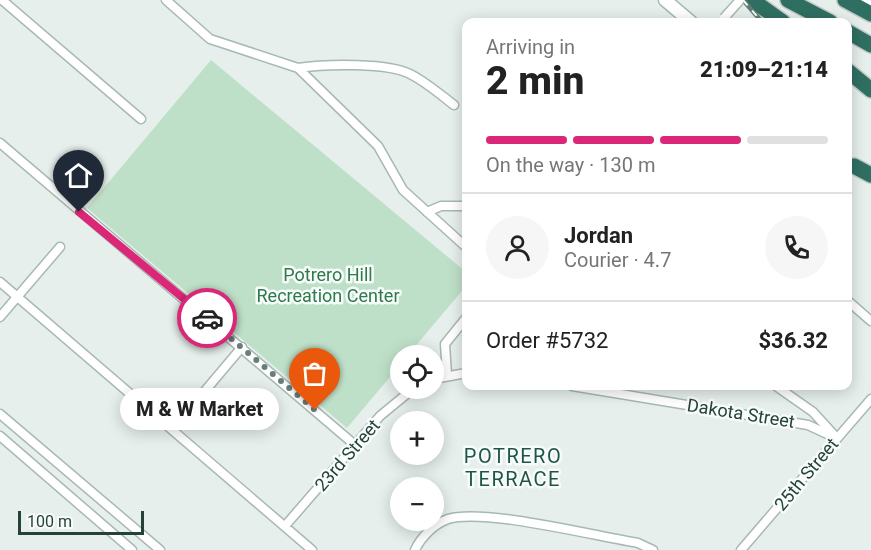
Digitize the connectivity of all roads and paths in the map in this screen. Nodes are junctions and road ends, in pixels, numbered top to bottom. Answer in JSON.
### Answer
{"nodes":[{"id":1,"x":2,"y":0,"type":"edge"},
{"id":2,"x":166,"y":0,"type":"edge"},
{"id":3,"x":665,"y":0,"type":"edge"},
{"id":4,"x":740,"y":0,"type":"edge"},
{"id":5,"x":752,"y":0,"type":"edge"},
{"id":6,"x":788,"y":0,"type":"edge"},
{"id":7,"x":845,"y":0,"type":"edge"},
{"id":8,"x":862,"y":0,"type":"edge"},
{"id":9,"x":871,"y":5,"type":"edge"},
{"id":10,"x":871,"y":14,"type":"edge"},
{"id":11,"x":686,"y":18,"type":"edge"},
{"id":12,"x":725,"y":18,"type":"edge"},
{"id":13,"x":777,"y":18,"type":"edge"},
{"id":14,"x":822,"y":18,"type":"edge"},
{"id":15,"x":852,"y":34,"type":"edge"},
{"id":16,"x":871,"y":45,"type":"edge"},
{"id":17,"x":298,"y":68,"type":"junction"},
{"id":18,"x":852,"y":74,"type":"edge"},
{"id":19,"x":871,"y":90,"type":"edge"},
{"id":20,"x":454,"y":105,"type":"dead end"},
{"id":21,"x":141,"y":119,"type":"dead end"},
{"id":22,"x":0,"y":143,"type":"edge"},
{"id":23,"x":852,"y":165,"type":"edge"},
{"id":24,"x":852,"y":166,"type":"edge"},
{"id":25,"x":871,"y":175,"type":"edge"},
{"id":26,"x":871,"y":182,"type":"edge"},
{"id":27,"x":462,"y":206,"type":"edge"},
{"id":28,"x":427,"y":212,"type":"junction"},
{"id":29,"x":462,"y":243,"type":"edge"},
{"id":30,"x":60,"y":247,"type":"dead end"},
{"id":31,"x":0,"y":282,"type":"edge"},
{"id":32,"x":17,"y":297,"type":"junction"},
{"id":33,"x":852,"y":304,"type":"edge"},
{"id":34,"x":0,"y":317,"type":"edge"},
{"id":35,"x":871,"y":321,"type":"edge"},
{"id":36,"x":462,"y":323,"type":"edge"},
{"id":37,"x":242,"y":347,"type":"junction"},
{"id":38,"x":462,"y":373,"type":"edge"},
{"id":39,"x":447,"y":375,"type":"junction"},
{"id":40,"x":444,"y":376,"type":"edge"},
{"id":41,"x":596,"y":390,"type":"edge"},
{"id":42,"x":782,"y":390,"type":"edge"},
{"id":43,"x":397,"y":399,"type":"edge"},
{"id":44,"x":871,"y":399,"type":"edge"},
{"id":45,"x":0,"y":414,"type":"edge"},
{"id":46,"x":172,"y":430,"type":"junction"},
{"id":47,"x":0,"y":436,"type":"edge"},
{"id":48,"x":836,"y":438,"type":"junction"},
{"id":49,"x":355,"y":445,"type":"junction"},
{"id":50,"x":285,"y":526,"type":"junction"},
{"id":51,"x":132,"y":550,"type":"edge"},
{"id":52,"x":160,"y":550,"type":"edge"},
{"id":53,"x":312,"y":550,"type":"edge"},
{"id":54,"x":415,"y":550,"type":"edge"},
{"id":55,"x":653,"y":550,"type":"edge"},
{"id":56,"x":741,"y":550,"type":"edge"}],
"edges":[{"from":1,"to":21,"type":"street"},
{"from":2,"to":17,"type":"street"},
{"from":3,"to":11,"type":"main road"},
{"from":4,"to":12,"type":"street","bridge":true},
{"from":5,"to":13,"type":"highway"},
{"from":6,"to":14,"type":"highway"},
{"from":7,"to":10,"type":"highway"},
{"from":8,"to":9,"type":"street"},
{"from":15,"to":16,"type":"highway"},
{"from":17,"to":20,"type":"street"},
{"from":17,"to":28,"type":"street"},
{"from":18,"to":19,"type":"highway"},
{"from":22,"to":37,"type":"street"},
{"from":23,"to":25,"type":"highway"},
{"from":24,"to":26,"type":"main road"},
{"from":27,"to":28,"type":"street"},
{"from":28,"to":29,"type":"street"},
{"from":30,"to":32,"type":"street"},
{"from":31,"to":32,"type":"street"},
{"from":32,"to":34,"type":"street"},
{"from":32,"to":46,"type":"street"},
{"from":33,"to":35,"type":"street"},
{"from":36,"to":39,"type":"street"},
{"from":37,"to":46,"type":"street"},
{"from":37,"to":49,"type":"street"},
{"from":38,"to":39,"type":"street"},
{"from":39,"to":40,"type":"street"},
{"from":41,"to":48,"type":"street","name":"Dakota Street"},
{"from":42,"to":48,"type":"street"},
{"from":43,"to":49,"type":"street","name":"23rd Street"},
{"from":44,"to":48,"type":"street","name":"25th Street"},
{"from":45,"to":52,"type":"street"},
{"from":46,"to":50,"type":"street"},
{"from":47,"to":51,"type":"street"},
{"from":48,"to":56,"type":"street","name":"25th Street"},
{"from":49,"to":50,"type":"street","name":"23rd Street"},
{"from":50,"to":53,"type":"street"},
{"from":54,"to":55,"type":"street"}]}
